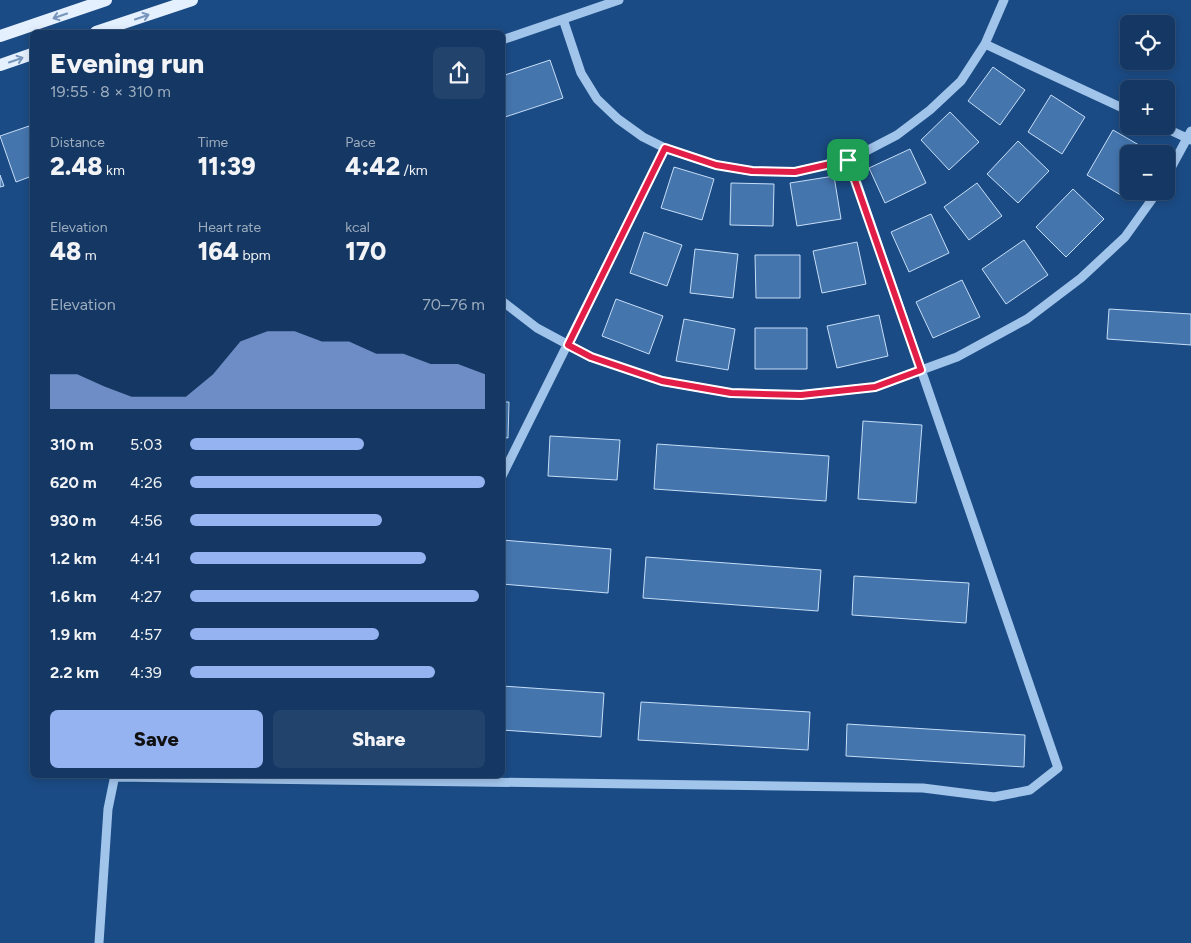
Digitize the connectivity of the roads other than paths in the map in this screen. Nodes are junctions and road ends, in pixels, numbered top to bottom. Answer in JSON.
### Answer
{"nodes":[{"id":1,"x":106,"y":0,"type":"edge"},
{"id":2,"x":192,"y":0,"type":"edge"},
{"id":3,"x":619,"y":0,"type":"edge"},
{"id":4,"x":1004,"y":0,"type":"edge"},
{"id":5,"x":562,"y":20,"type":"junction"},
{"id":6,"x":102,"y":30,"type":"edge"},
{"id":7,"x":0,"y":36,"type":"edge"},
{"id":8,"x":505,"y":39,"type":"edge"},
{"id":9,"x":985,"y":44,"type":"junction"},
{"id":10,"x":30,"y":55,"type":"edge"},
{"id":11,"x":0,"y":65,"type":"edge"},
{"id":12,"x":1120,"y":107,"type":"edge"},
{"id":13,"x":1175,"y":131,"type":"edge"},
{"id":14,"x":1190,"y":137,"type":"edge"},
{"id":15,"x":665,"y":148,"type":"junction"},
{"id":16,"x":848,"y":160,"type":"junction"},
{"id":17,"x":1175,"y":162,"type":"edge"},
{"id":18,"x":1151,"y":200,"type":"edge"},
{"id":19,"x":505,"y":304,"type":"edge"},
{"id":20,"x":568,"y":345,"type":"junction"},
{"id":21,"x":921,"y":370,"type":"junction"},
{"id":22,"x":505,"y":470,"type":"edge"},
{"id":23,"x":115,"y":778,"type":"edge"},
{"id":24,"x":248,"y":778,"type":"edge"},
{"id":25,"x":99,"y":943,"type":"edge"}],
"edges":[{"from":1,"to":7,"type":"main road","one_way":true},
{"from":6,"to":2,"type":"main road","one_way":true},
{"from":3,"to":5,"type":"street"},
{"from":4,"to":9,"type":"street"},
{"from":5,"to":8,"type":"street"},
{"from":5,"to":15,"type":"street"},
{"from":9,"to":12,"type":"street"},
{"from":9,"to":16,"type":"street"},
{"from":11,"to":10,"type":"main road","one_way":true},
{"from":13,"to":14,"type":"street"},
{"from":14,"to":17,"type":"street"},
{"from":15,"to":16,"type":"street"},
{"from":15,"to":20,"type":"street"},
{"from":16,"to":21,"type":"street"},
{"from":18,"to":21,"type":"street"},
{"from":19,"to":20,"type":"street"},
{"from":20,"to":21,"type":"street"},
{"from":20,"to":22,"type":"street"},
{"from":21,"to":24,"type":"street"},
{"from":23,"to":25,"type":"street"}]}
